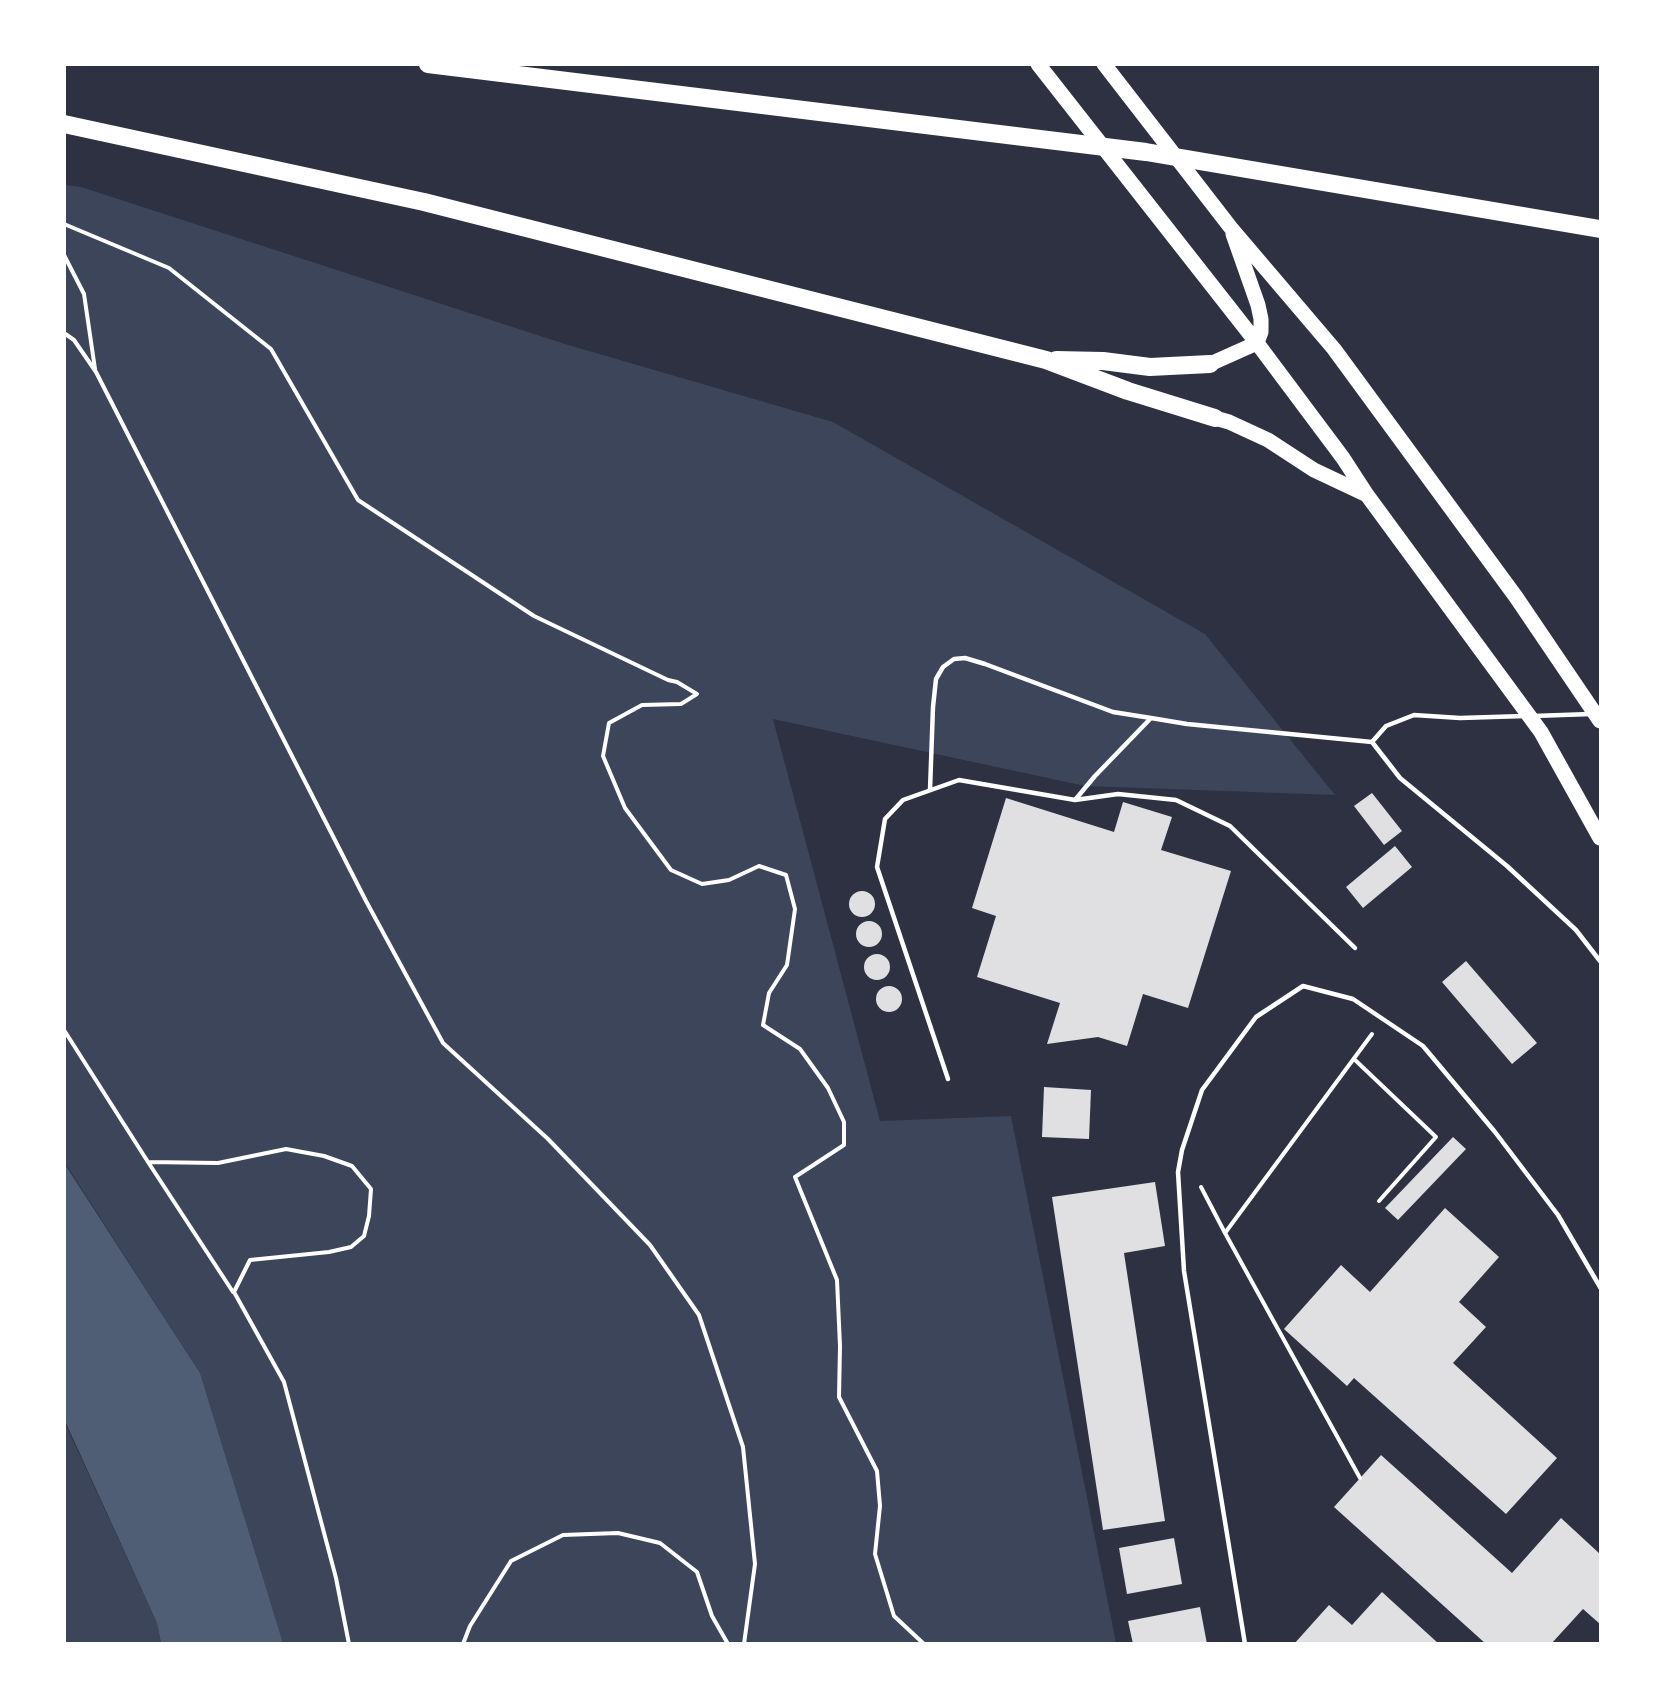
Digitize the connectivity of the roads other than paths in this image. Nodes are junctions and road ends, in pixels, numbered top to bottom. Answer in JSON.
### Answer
{"nodes":[{"id":1,"x":428,"y":64,"type":"edge"},
{"id":2,"x":1038,"y":64,"type":"edge"},
{"id":3,"x":1104,"y":64,"type":"edge"},
{"id":4,"x":64,"y":124,"type":"edge"},
{"id":5,"x":1231,"y":228,"type":"junction"},
{"id":6,"x":1600,"y":229,"type":"edge"},
{"id":7,"x":1254,"y":335,"type":"junction"},
{"id":8,"x":1046,"y":360,"type":"junction"},
{"id":9,"x":1210,"y":364,"type":"joint"},
{"id":10,"x":1215,"y":418,"type":"joint"},
{"id":11,"x":1367,"y":495,"type":"junction"},
{"id":12,"x":1600,"y":713,"type":"edge"},
{"id":13,"x":1151,"y":718,"type":"junction"},
{"id":14,"x":1600,"y":722,"type":"edge"},
{"id":15,"x":1372,"y":742,"type":"junction"},
{"id":16,"x":930,"y":790,"type":"junction"},
{"id":17,"x":1075,"y":800,"type":"junction"},
{"id":18,"x":1600,"y":838,"type":"edge"},
{"id":19,"x":1354,"y":948,"type":"dead end"},
{"id":20,"x":1600,"y":961,"type":"edge"},
{"id":21,"x":948,"y":1079,"type":"dead end"},
{"id":22,"x":1600,"y":1287,"type":"edge"},
{"id":23,"x":1245,"y":1644,"type":"edge"}],
"edges":[{"from":1,"to":6,"type":"highway"},
{"from":2,"to":7,"type":"main road"},
{"from":3,"to":5,"type":"main road"},
{"from":4,"to":8,"type":"highway"},
{"from":5,"to":7,"type":"main road"},
{"from":5,"to":14,"type":"main road"},
{"from":7,"to":9,"type":"main road"},
{"from":7,"to":11,"type":"main road"},
{"from":8,"to":9,"type":"highway"},
{"from":8,"to":10,"type":"highway"},
{"from":10,"to":11,"type":"main road"},
{"from":11,"to":18,"type":"main road"},
{"from":12,"to":15,"type":"lane"},
{"from":13,"to":15,"type":"lane"},
{"from":13,"to":16,"type":"lane"},
{"from":13,"to":17,"type":"lane"},
{"from":15,"to":20,"type":"lane"},
{"from":16,"to":17,"type":"lane"},
{"from":16,"to":21,"type":"lane"},
{"from":17,"to":19,"type":"lane"},
{"from":22,"to":23,"type":"lane"}]}
